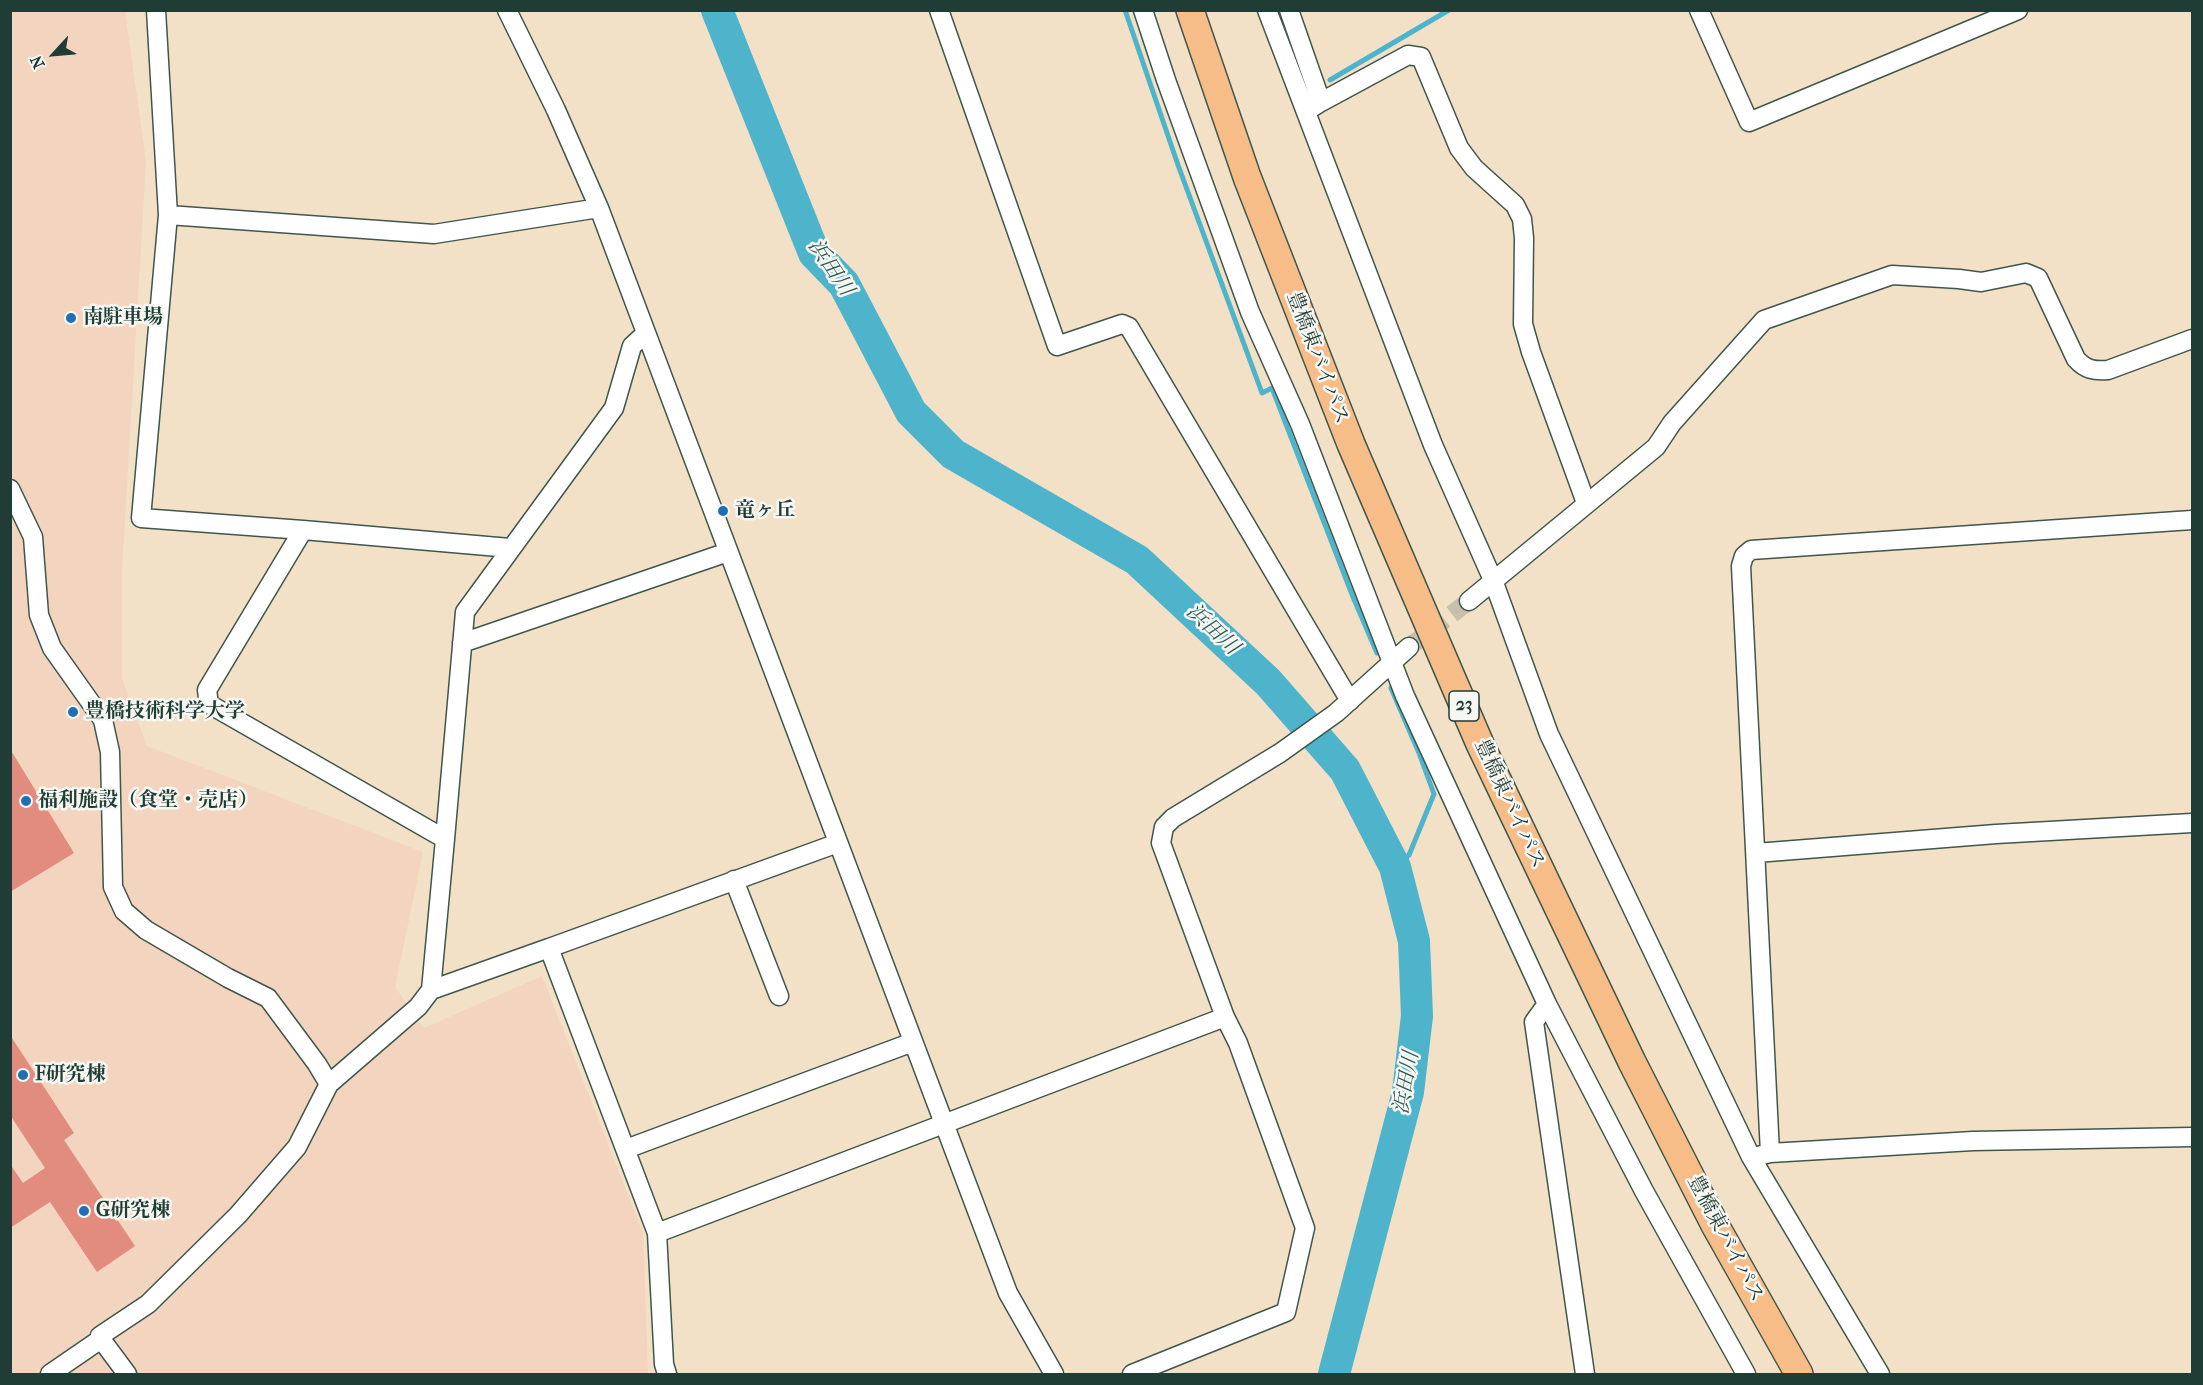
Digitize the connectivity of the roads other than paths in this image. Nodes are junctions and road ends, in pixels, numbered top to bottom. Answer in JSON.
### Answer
{"nodes":[{"id":1,"x":156,"y":10,"type":"edge"},
{"id":2,"x":507,"y":10,"type":"edge"},
{"id":3,"x":939,"y":10,"type":"edge"},
{"id":4,"x":1143,"y":10,"type":"edge"},
{"id":5,"x":1190,"y":10,"type":"edge"},
{"id":6,"x":1267,"y":10,"type":"edge"},
{"id":7,"x":1289,"y":10,"type":"edge"},
{"id":8,"x":1699,"y":10,"type":"edge"},
{"id":9,"x":2018,"y":10,"type":"edge"},
{"id":10,"x":1313,"y":107,"type":"junction"},
{"id":11,"x":599,"y":208,"type":"junction"},
{"id":12,"x":168,"y":214,"type":"junction"},
{"id":13,"x":645,"y":334,"type":"junction"},
{"id":14,"x":2193,"y":339,"type":"edge"},
{"id":15,"x":10,"y":489,"type":"edge"},
{"id":16,"x":1586,"y":503,"type":"junction"},
{"id":17,"x":2193,"y":520,"type":"edge"},
{"id":18,"x":303,"y":530,"type":"junction"},
{"id":19,"x":510,"y":548,"type":"junction"},
{"id":20,"x":728,"y":552,"type":"junction"},
{"id":21,"x":1493,"y":580,"type":"junction"},
{"id":22,"x":1469,"y":601,"type":"tunnel mouth"},
{"id":23,"x":462,"y":643,"type":"junction"},
{"id":24,"x":1409,"y":647,"type":"tunnel mouth"},
{"id":25,"x":1392,"y":662,"type":"junction"},
{"id":26,"x":1350,"y":701,"type":"junction"},
{"id":27,"x":2193,"y":823,"type":"edge"},
{"id":28,"x":446,"y":839,"type":"junction"},
{"id":29,"x":838,"y":843,"type":"junction"},
{"id":30,"x":1756,"y":853,"type":"junction"},
{"id":31,"x":734,"y":880,"type":"junction"},
{"id":32,"x":549,"y":948,"type":"junction"},
{"id":33,"x":431,"y":990,"type":"junction"},
{"id":34,"x":779,"y":996,"type":"dead end"},
{"id":35,"x":1546,"y":1004,"type":"junction"},
{"id":36,"x":1224,"y":1017,"type":"junction"},
{"id":37,"x":913,"y":1042,"type":"junction"},
{"id":38,"x":329,"y":1084,"type":"junction"},
{"id":39,"x":944,"y":1123,"type":"junction"},
{"id":40,"x":2193,"y":1137,"type":"edge"},
{"id":41,"x":626,"y":1149,"type":"junction"},
{"id":42,"x":1770,"y":1153,"type":"junction"},
{"id":43,"x":1751,"y":1158,"type":"junction"},
{"id":44,"x":657,"y":1233,"type":"junction"},
{"id":45,"x":101,"y":1339,"type":"junction"},
{"id":46,"x":50,"y":1374,"type":"edge"},
{"id":47,"x":128,"y":1374,"type":"edge"},
{"id":48,"x":667,"y":1374,"type":"edge"},
{"id":49,"x":1054,"y":1374,"type":"edge"},
{"id":50,"x":1132,"y":1374,"type":"edge"},
{"id":51,"x":1585,"y":1374,"type":"edge"},
{"id":52,"x":1746,"y":1374,"type":"edge"},
{"id":53,"x":1798,"y":1374,"type":"edge"},
{"id":54,"x":1880,"y":1374,"type":"edge"}],
"edges":[{"from":1,"to":12,"type":"street"},
{"from":2,"to":11,"type":"street"},
{"from":3,"to":26,"type":"street"},
{"from":4,"to":25,"type":"street"},
{"from":5,"to":53,"type":"highway","name":"豊橋東バイパス","number":"23"},
{"from":6,"to":10,"type":"street"},
{"from":7,"to":10,"type":"street"},
{"from":8,"to":9,"type":"street"},
{"from":10,"to":16,"type":"street"},
{"from":10,"to":21,"type":"street"},
{"from":11,"to":12,"type":"street"},
{"from":11,"to":13,"type":"street"},
{"from":12,"to":18,"type":"street"},
{"from":13,"to":19,"type":"street"},
{"from":13,"to":20,"type":"street"},
{"from":14,"to":16,"type":"street"},
{"from":15,"to":38,"type":"street"},
{"from":16,"to":21,"type":"street"},
{"from":17,"to":30,"type":"street"},
{"from":18,"to":19,"type":"street"},
{"from":18,"to":28,"type":"street"},
{"from":19,"to":23,"type":"street"},
{"from":20,"to":23,"type":"street"},
{"from":20,"to":29,"type":"street"},
{"from":21,"to":22,"type":"street"},
{"from":21,"to":43,"type":"street"},
{"from":23,"to":28,"type":"street"},
{"from":24,"to":25,"type":"street"},
{"from":25,"to":26,"type":"street"},
{"from":25,"to":35,"type":"street"},
{"from":26,"to":36,"type":"street"},
{"from":27,"to":30,"type":"street"},
{"from":28,"to":33,"type":"street"},
{"from":29,"to":31,"type":"street"},
{"from":29,"to":37,"type":"street"},
{"from":30,"to":42,"type":"street"},
{"from":31,"to":32,"type":"street"},
{"from":31,"to":34,"type":"street"},
{"from":32,"to":33,"type":"street"},
{"from":32,"to":41,"type":"street"},
{"from":33,"to":38,"type":"street"},
{"from":35,"to":51,"type":"street"},
{"from":35,"to":52,"type":"street"},
{"from":36,"to":39,"type":"street"},
{"from":36,"to":50,"type":"street"},
{"from":37,"to":39,"type":"street"},
{"from":37,"to":41,"type":"street"},
{"from":38,"to":45,"type":"street"},
{"from":39,"to":44,"type":"street"},
{"from":39,"to":49,"type":"street"},
{"from":40,"to":42,"type":"street"},
{"from":41,"to":44,"type":"street"},
{"from":42,"to":43,"type":"street"},
{"from":43,"to":54,"type":"street"},
{"from":44,"to":48,"type":"street"},
{"from":45,"to":46,"type":"street"},
{"from":45,"to":47,"type":"street"}]}
